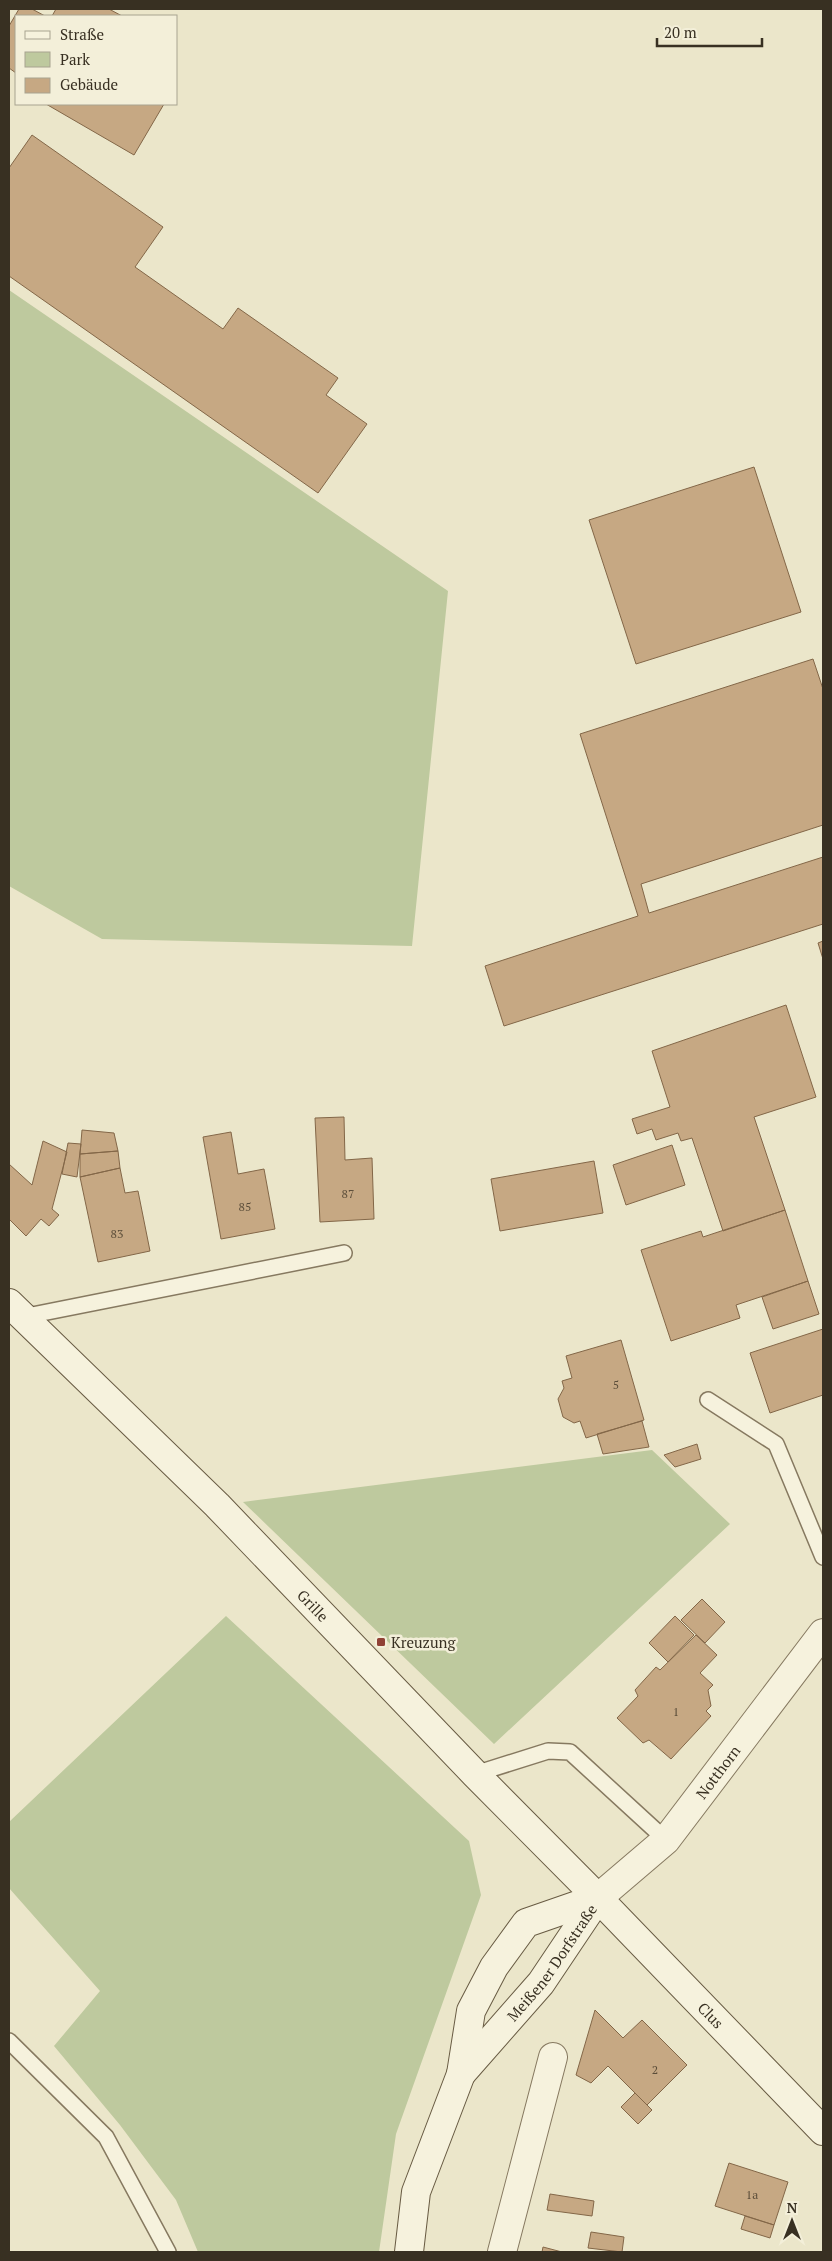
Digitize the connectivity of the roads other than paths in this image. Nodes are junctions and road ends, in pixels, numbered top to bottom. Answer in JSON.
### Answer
{"nodes":[{"id":1,"x":344,"y":1253,"type":"dead end"},
{"id":2,"x":16,"y":1310,"type":"edge"},
{"id":3,"x":708,"y":1400,"type":"dead end"},
{"id":4,"x":823,"y":1557,"type":"edge"},
{"id":5,"x":823,"y":1634,"type":"edge"},
{"id":6,"x":475,"y":1774,"type":"junction"},
{"id":7,"x":666,"y":1840,"type":"junction"},
{"id":8,"x":598,"y":1898,"type":"junction"},
{"id":9,"x":9,"y":2041,"type":"edge"},
{"id":10,"x":553,"y":2057,"type":"dead end"},
{"id":11,"x":461,"y":2074,"type":"junction"},
{"id":12,"x":823,"y":2132,"type":"edge"},
{"id":13,"x":168,"y":2252,"type":"edge"},
{"id":14,"x":409,"y":2252,"type":"edge"},
{"id":15,"x":502,"y":2252,"type":"edge"}],
"edges":[{"from":1,"to":2,"type":"lane","name":"Grille"},
{"from":2,"to":6,"type":"street","name":"Grille"},
{"from":3,"to":4,"type":"lane"},
{"from":5,"to":7,"type":"street","name":"Notthorn"},
{"from":6,"to":7,"type":"lane"},
{"from":6,"to":8,"type":"street","name":"Grille"},
{"from":7,"to":8,"type":"street","name":"Notthorn"},
{"from":8,"to":11,"type":"street","name":"Meißener Dorfstraße"},
{"from":8,"to":11,"type":"street","name":"Meißener Dorfstraße"},
{"from":8,"to":12,"type":"street","name":"Clus"},
{"from":9,"to":13,"type":"lane"},
{"from":10,"to":15,"type":"street"},
{"from":11,"to":14,"type":"street","name":"Meißener Dorfstraße"}]}
